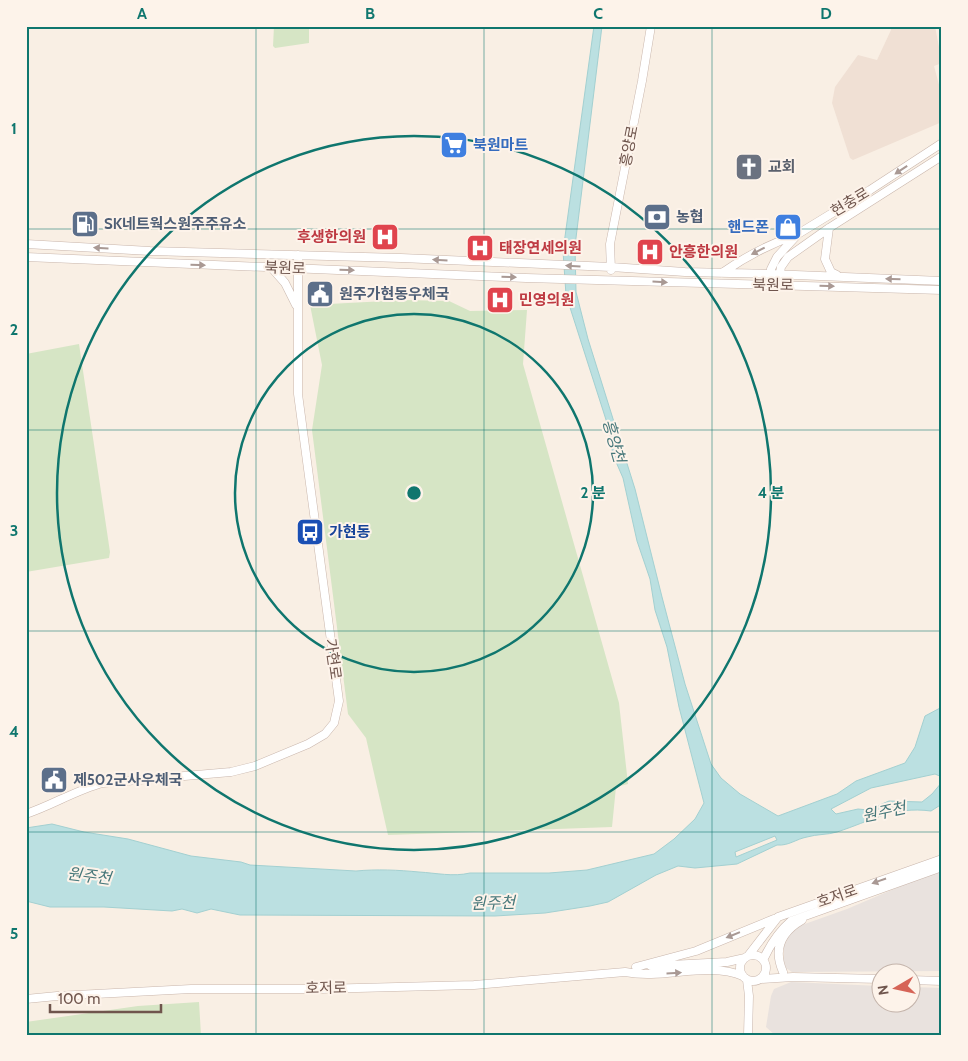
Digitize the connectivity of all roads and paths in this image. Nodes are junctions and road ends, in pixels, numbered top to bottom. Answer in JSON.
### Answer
{"nodes":[{"id":1,"x":651,"y":26,"type":"edge"},
{"id":2,"x":942,"y":143,"type":"edge"},
{"id":3,"x":942,"y":156,"type":"edge"},
{"id":4,"x":870,"y":190,"type":"junction"},
{"id":5,"x":875,"y":199,"type":"junction"},
{"id":6,"x":829,"y":228,"type":"junction"},
{"id":7,"x":798,"y":234,"type":"junction"},
{"id":8,"x":26,"y":244,"type":"edge"},
{"id":9,"x":150,"y":251,"type":"junction"},
{"id":10,"x":298,"y":256,"type":"junction"},
{"id":11,"x":26,"y":257,"type":"edge"},
{"id":12,"x":149,"y":263,"type":"junction"},
{"id":13,"x":271,"y":267,"type":"junction"},
{"id":14,"x":608,"y":267,"type":"junction"},
{"id":15,"x":298,"y":269,"type":"junction"},
{"id":16,"x":722,"y":273,"type":"junction"},
{"id":17,"x":775,"y":274,"type":"junction"},
{"id":18,"x":841,"y":276,"type":"junction"},
{"id":19,"x":608,"y":280,"type":"junction"},
{"id":20,"x":942,"y":281,"type":"edge"},
{"id":21,"x":770,"y":285,"type":"junction"},
{"id":22,"x":778,"y":285,"type":"junction"},
{"id":23,"x":942,"y":290,"type":"edge"},
{"id":24,"x":298,"y":310,"type":"junction"},
{"id":25,"x":26,"y":814,"type":"edge"},
{"id":26,"x":942,"y":859,"type":"edge"},
{"id":27,"x":942,"y":867,"type":"edge"},
{"id":28,"x":817,"y":912,"type":"junction"},
{"id":29,"x":778,"y":917,"type":"junction"},
{"id":30,"x":746,"y":957,"type":"junction"},
{"id":31,"x":764,"y":962,"type":"junction"},
{"id":32,"x":636,"y":967,"type":"junction"},
{"id":33,"x":625,"y":972,"type":"junction"},
{"id":34,"x":783,"y":972,"type":"junction"},
{"id":35,"x":793,"y":977,"type":"junction"},
{"id":36,"x":745,"y":978,"type":"junction"},
{"id":37,"x":870,"y":979,"type":"edge"},
{"id":38,"x":759,"y":980,"type":"junction"},
{"id":39,"x":920,"y":980,"type":"edge"},
{"id":40,"x":942,"y":981,"type":"edge"},
{"id":41,"x":749,"y":996,"type":"junction"},
{"id":42,"x":26,"y":999,"type":"edge"},
{"id":43,"x":748,"y":1035,"type":"edge"}],
"edges":[{"from":1,"to":14,"type":"street","name":"흥양로"},
{"from":2,"to":4,"type":"street","name":"현충로","one_way":true},
{"from":3,"to":5,"type":"street","name":"현충로"},
{"from":4,"to":5,"type":"street"},
{"from":4,"to":7,"type":"street","name":"현충로"},
{"from":5,"to":6,"type":"street","name":"현충로"},
{"from":6,"to":17,"type":"street","name":"현충로"},
{"from":6,"to":18,"type":"street"},
{"from":7,"to":16,"type":"street","one_way":true},
{"from":7,"to":17,"type":"street","name":"현충로"},
{"from":9,"to":8,"type":"street","name":"북원로","one_way":true},
{"from":9,"to":10,"type":"street","name":"북원로"},
{"from":9,"to":12,"type":"street"},
{"from":14,"to":10,"type":"street","name":"북원로","one_way":true},
{"from":10,"to":15,"type":"street","name":"가현로"},
{"from":11,"to":12,"type":"street","name":"북원로"},
{"from":12,"to":13,"type":"street","name":"북원로","one_way":true},
{"from":13,"to":15,"type":"street","name":"북원로"},
{"from":13,"to":24,"type":"street"},
{"from":14,"to":16,"type":"street","name":"북원로"},
{"from":14,"to":19,"type":"street","name":"흥양로"},
{"from":15,"to":19,"type":"street","name":"북원로","one_way":true},
{"from":15,"to":24,"type":"street","name":"가현로"},
{"from":16,"to":17,"type":"street","name":"북원로"},
{"from":17,"to":18,"type":"street","name":"북원로"},
{"from":17,"to":21,"type":"street"},
{"from":17,"to":22,"type":"street"},
{"from":20,"to":18,"type":"street","name":"북원로","one_way":true},
{"from":19,"to":21,"type":"street","name":"북원로","one_way":true},
{"from":21,"to":22,"type":"street","name":"북원로"},
{"from":22,"to":23,"type":"street","name":"북원로","one_way":true},
{"from":24,"to":25,"type":"street","name":"가현로"},
{"from":26,"to":29,"type":"street","name":"호저로","one_way":true},
{"from":27,"to":28,"type":"street","name":"호저로"},
{"from":28,"to":31,"type":"street"},
{"from":28,"to":34,"type":"street"},
{"from":29,"to":30,"type":"street"},
{"from":29,"to":32,"type":"street","name":"호저로","one_way":true},
{"from":30,"to":31,"type":"street"},
{"from":30,"to":32,"type":"street"},
{"from":30,"to":36,"type":"street"},
{"from":31,"to":34,"type":"street"},
{"from":31,"to":38,"type":"street"},
{"from":32,"to":33,"type":"street"},
{"from":33,"to":36,"type":"street","one_way":true},
{"from":33,"to":42,"type":"street","name":"호저로"},
{"from":34,"to":35,"type":"street"},
{"from":35,"to":37,"type":"street"},
{"from":35,"to":38,"type":"street"},
{"from":36,"to":38,"type":"street"},
{"from":36,"to":41,"type":"street"},
{"from":38,"to":41,"type":"street"},
{"from":39,"to":40,"type":"street"},
{"from":41,"to":43,"type":"street"}]}
